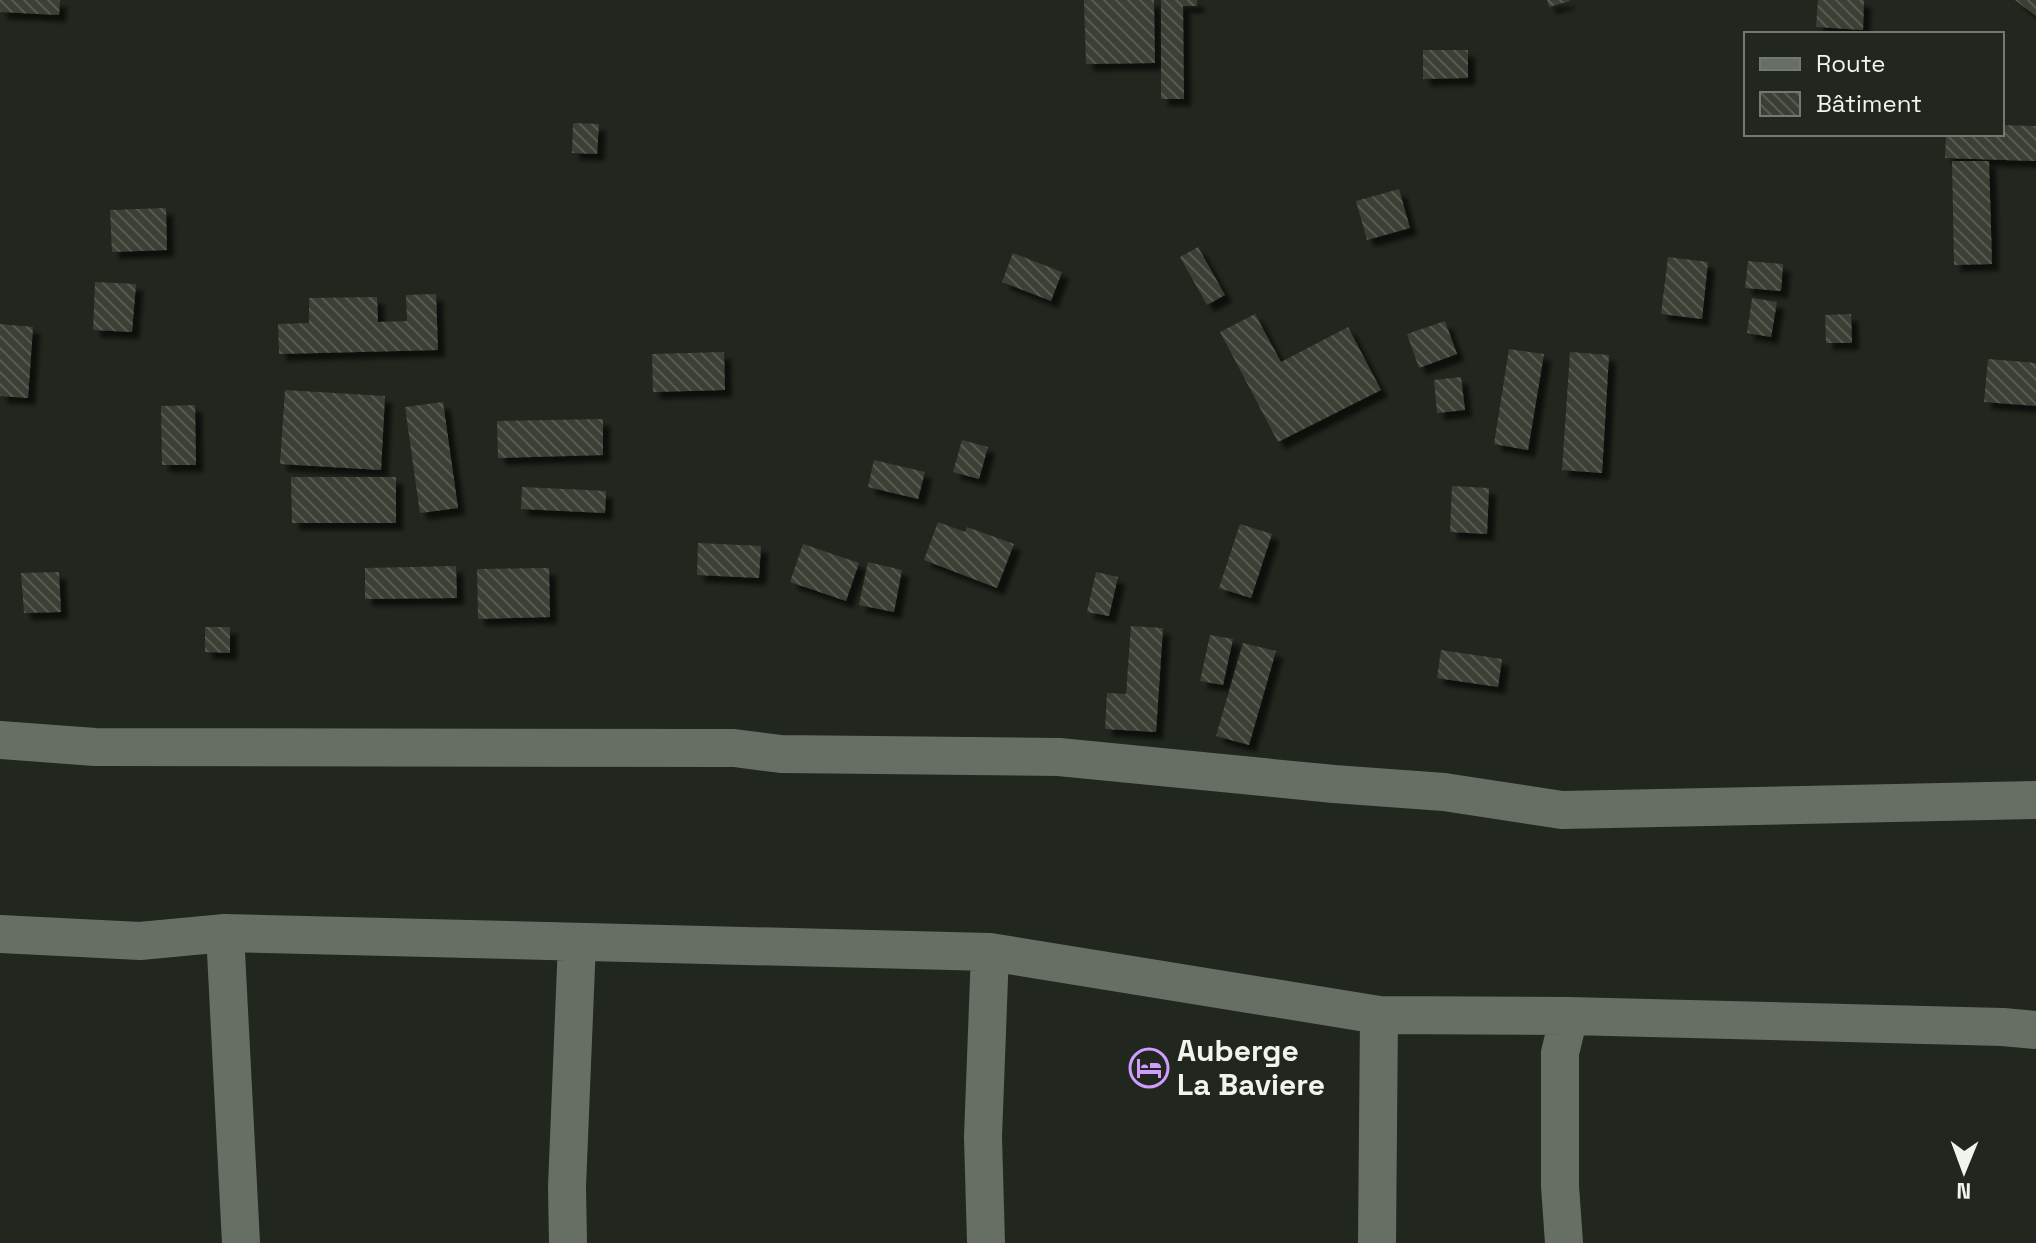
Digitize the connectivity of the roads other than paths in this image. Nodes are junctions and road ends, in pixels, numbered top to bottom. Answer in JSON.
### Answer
{"nodes":[{"id":1,"x":0,"y":740,"type":"edge"},
{"id":2,"x":2036,"y":800,"type":"edge"},
{"id":3,"x":225,"y":933,"type":"junction"},
{"id":4,"x":0,"y":934,"type":"edge"},
{"id":5,"x":577,"y":942,"type":"junction"},
{"id":6,"x":990,"y":952,"type":"junction"},
{"id":7,"x":1379,"y":1015,"type":"junction"},
{"id":8,"x":1569,"y":1016,"type":"junction"},
{"id":9,"x":2036,"y":1030,"type":"edge"},
{"id":10,"x":241,"y":1243,"type":"edge"},
{"id":11,"x":568,"y":1243,"type":"edge"},
{"id":12,"x":986,"y":1243,"type":"edge"},
{"id":13,"x":1377,"y":1243,"type":"edge"},
{"id":14,"x":1564,"y":1243,"type":"edge"}],
"edges":[{"from":1,"to":2,"type":"street"},
{"from":3,"to":4,"type":"street"},
{"from":3,"to":5,"type":"street"},
{"from":3,"to":10,"type":"street"},
{"from":5,"to":6,"type":"street"},
{"from":5,"to":11,"type":"street"},
{"from":6,"to":7,"type":"street"},
{"from":6,"to":12,"type":"street"},
{"from":7,"to":8,"type":"street"},
{"from":7,"to":13,"type":"street"},
{"from":8,"to":9,"type":"street"},
{"from":8,"to":14,"type":"street"}]}
